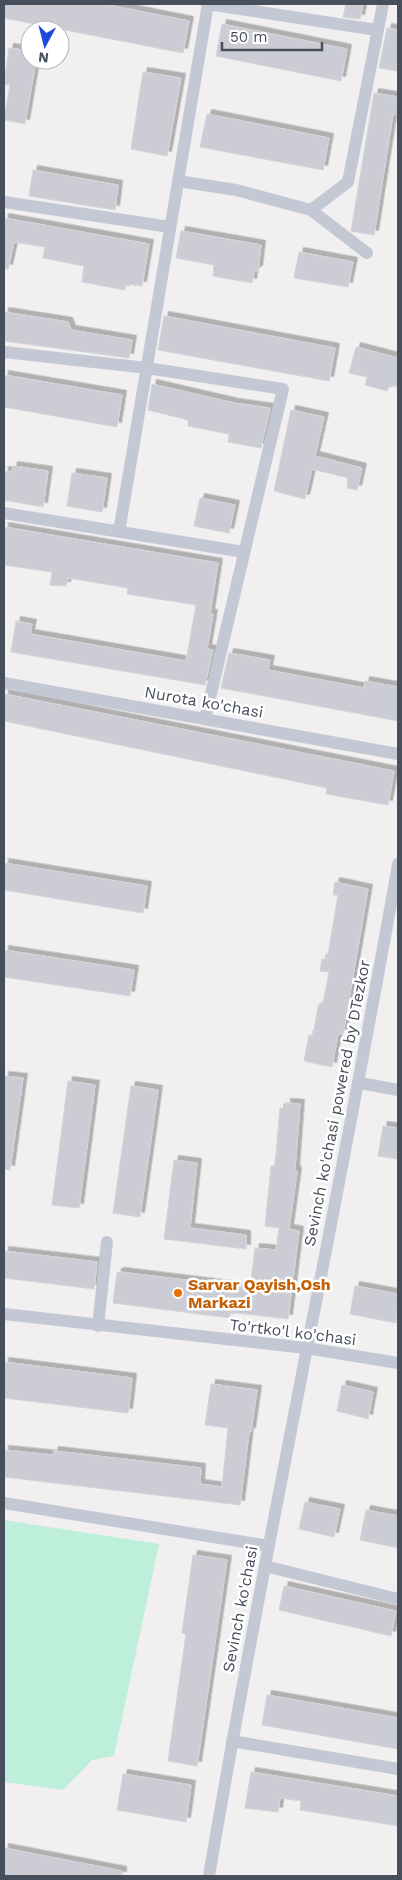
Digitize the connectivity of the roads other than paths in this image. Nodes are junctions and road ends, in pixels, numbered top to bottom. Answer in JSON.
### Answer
{"nodes":[{"id":1,"x":208,"y":4,"type":"edge"},
{"id":2,"x":383,"y":4,"type":"edge"},
{"id":3,"x":377,"y":30,"type":"junction"},
{"id":4,"x":178,"y":181,"type":"junction"},
{"id":5,"x":4,"y":202,"type":"edge"},
{"id":6,"x":310,"y":210,"type":"junction"},
{"id":7,"x":170,"y":228,"type":"junction"},
{"id":8,"x":367,"y":253,"type":"dead end"},
{"id":9,"x":4,"y":352,"type":"edge"},
{"id":10,"x":146,"y":368,"type":"junction"},
{"id":11,"x":4,"y":513,"type":"edge"},
{"id":12,"x":119,"y":532,"type":"junction"},
{"id":13,"x":244,"y":552,"type":"junction"},
{"id":14,"x":4,"y":683,"type":"edge"},
{"id":15,"x":205,"y":719,"type":"junction"},
{"id":16,"x":398,"y":754,"type":"edge"},
{"id":17,"x":398,"y":864,"type":"edge"},
{"id":18,"x":360,"y":1083,"type":"junction"},
{"id":19,"x":398,"y":1090,"type":"edge"},
{"id":20,"x":107,"y":1242,"type":"dead end"},
{"id":21,"x":4,"y":1314,"type":"edge"},
{"id":22,"x":98,"y":1326,"type":"junction"},
{"id":23,"x":306,"y":1348,"type":"junction"},
{"id":24,"x":398,"y":1363,"type":"edge"},
{"id":25,"x":4,"y":1502,"type":"edge"},
{"id":26,"x":269,"y":1546,"type":"junction"},
{"id":27,"x":265,"y":1566,"type":"junction"},
{"id":28,"x":398,"y":1599,"type":"edge"},
{"id":29,"x":232,"y":1741,"type":"junction"},
{"id":30,"x":398,"y":1769,"type":"edge"},
{"id":31,"x":209,"y":1876,"type":"edge"}],
"edges":[{"from":1,"to":3,"type":"street"},
{"from":1,"to":4,"type":"street"},
{"from":2,"to":3,"type":"street"},
{"from":3,"to":6,"type":"street"},
{"from":4,"to":6,"type":"street"},
{"from":4,"to":7,"type":"street"},
{"from":5,"to":7,"type":"street"},
{"from":6,"to":8,"type":"street"},
{"from":7,"to":10,"type":"street"},
{"from":9,"to":10,"type":"street"},
{"from":10,"to":12,"type":"street"},
{"from":10,"to":13,"type":"street"},
{"from":11,"to":12,"type":"street"},
{"from":12,"to":13,"type":"street"},
{"from":13,"to":15,"type":"street"},
{"from":14,"to":15,"type":"street","name":"Nurota ko'chasi"},
{"from":15,"to":16,"type":"street","name":"Nurota ko'chasi"},
{"from":17,"to":18,"type":"street","name":"Sevinch ko'chasi powered by DTezkor"},
{"from":18,"to":19,"type":"street"},
{"from":18,"to":23,"type":"street","name":"Sevinch ko'chasi powered by DTezkor"},
{"from":20,"to":22,"type":"street"},
{"from":21,"to":22,"type":"street","name":"To'rtko'l ko'chasi"},
{"from":22,"to":23,"type":"street","name":"To'rtko'l ko'chasi"},
{"from":23,"to":24,"type":"street","name":"To'rtko'l ko'chasi"},
{"from":23,"to":26,"type":"street","name":"Sevinch ko'chasi"},
{"from":25,"to":26,"type":"street"},
{"from":26,"to":27,"type":"street","name":"Sevinch ko'chasi"},
{"from":27,"to":28,"type":"street"},
{"from":27,"to":29,"type":"street","name":"Sevinch ko'chasi"},
{"from":29,"to":30,"type":"street"},
{"from":29,"to":31,"type":"street","name":"Sevinch ko'chasi"}]}
